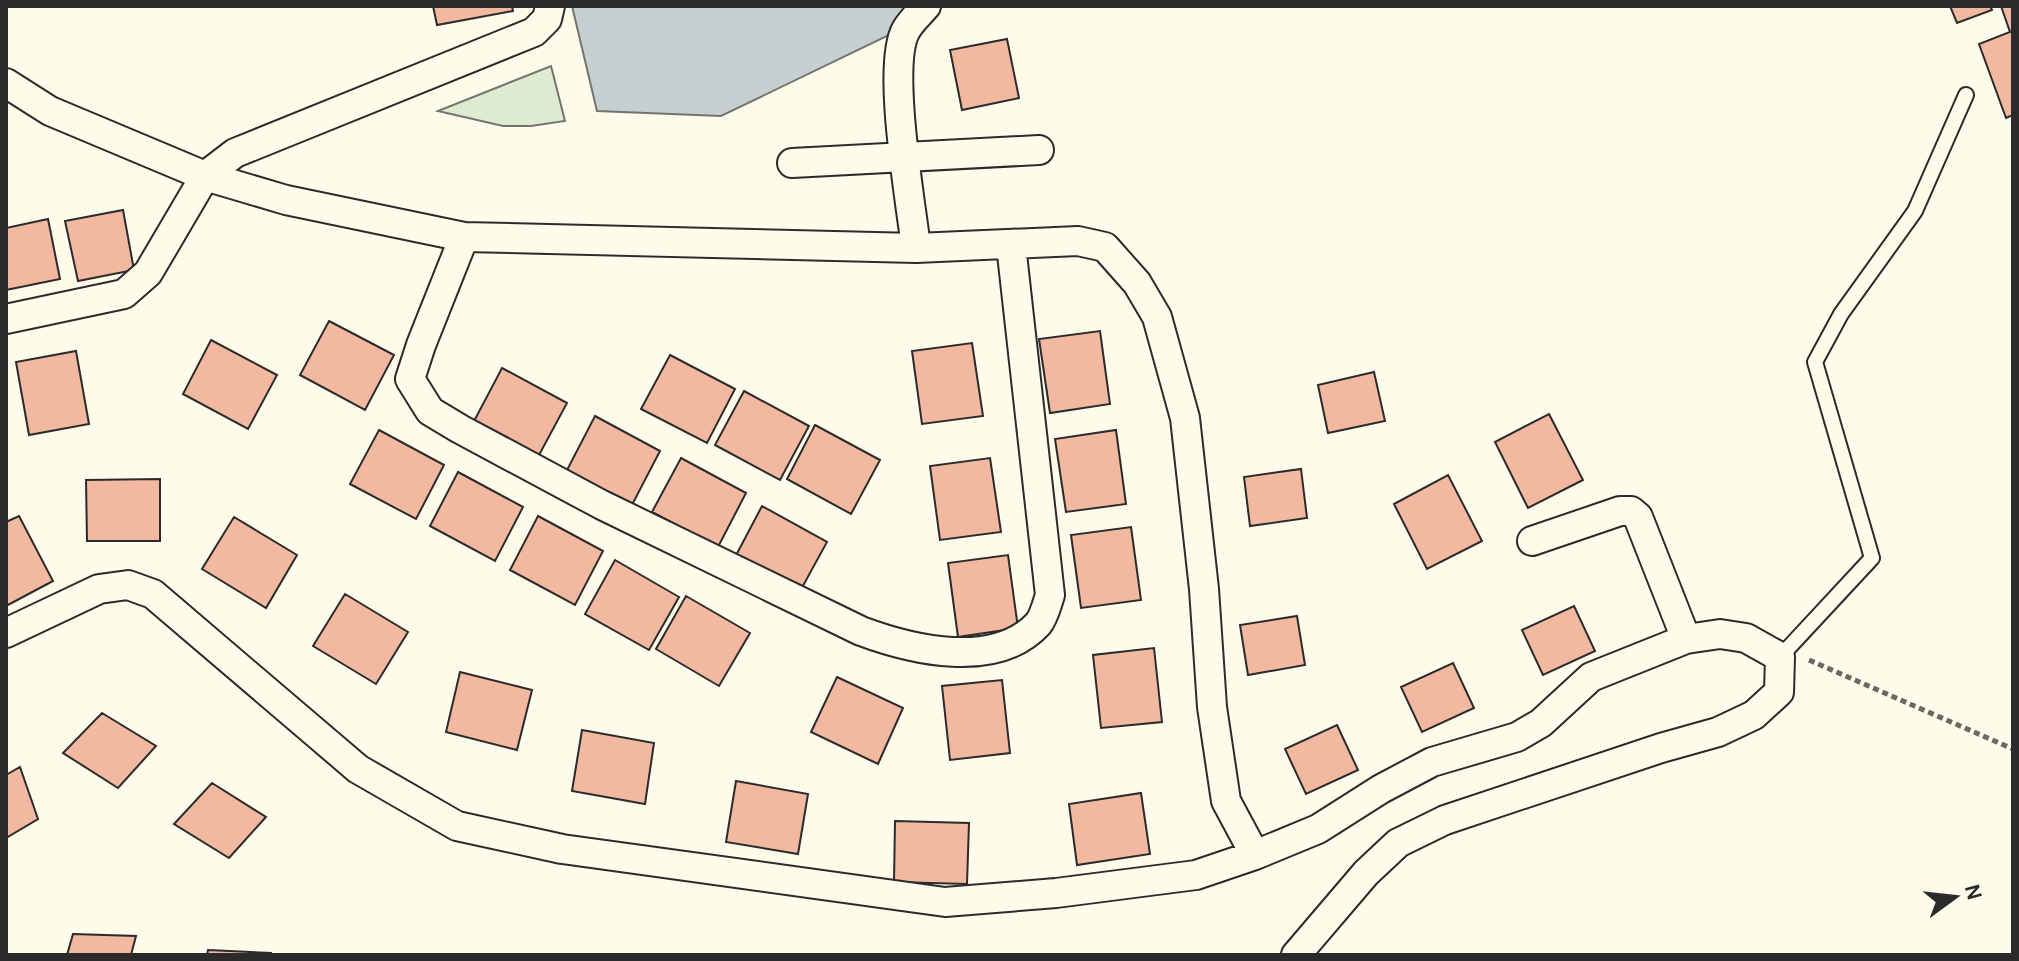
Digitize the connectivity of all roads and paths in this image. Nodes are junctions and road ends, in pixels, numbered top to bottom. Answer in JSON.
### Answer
{"nodes":[{"id":1,"x":550,"y":6,"type":"edge"},
{"id":2,"x":926,"y":6,"type":"edge"},
{"id":3,"x":6,"y":83,"type":"edge"},
{"id":4,"x":1966,"y":95,"type":"dead end"},
{"id":5,"x":1039,"y":150,"type":"dead end"},
{"id":6,"x":905,"y":158,"type":"junction"},
{"id":7,"x":792,"y":163,"type":"dead end"},
{"id":8,"x":205,"y":176,"type":"junction"},
{"id":9,"x":464,"y":237,"type":"junction"},
{"id":10,"x":1011,"y":245,"type":"junction"},
{"id":11,"x":916,"y":248,"type":"junction"},
{"id":12,"x":6,"y":319,"type":"edge"},
{"id":13,"x":1532,"y":541,"type":"dead end"},
{"id":14,"x":6,"y":633,"type":"edge"},
{"id":15,"x":1686,"y":639,"type":"junction"},
{"id":16,"x":1780,"y":657,"type":"junction"},
{"id":17,"x":2013,"y":749,"type":"edge"},
{"id":18,"x":1255,"y":855,"type":"junction"},
{"id":19,"x":1296,"y":955,"type":"edge"}],
"edges":[{"from":1,"to":8,"type":"street"},
{"from":2,"to":6,"type":"street"},
{"from":3,"to":8,"type":"street"},
{"from":4,"to":16,"type":"lane"},
{"from":5,"to":6,"type":"street"},
{"from":6,"to":7,"type":"street"},
{"from":6,"to":11,"type":"street"},
{"from":8,"to":9,"type":"street"},
{"from":8,"to":12,"type":"street"},
{"from":9,"to":10,"type":"street"},
{"from":9,"to":11,"type":"street"},
{"from":10,"to":11,"type":"street"},
{"from":10,"to":18,"type":"street"},
{"from":13,"to":15,"type":"street"},
{"from":14,"to":18,"type":"street"},
{"from":15,"to":16,"type":"street"},
{"from":15,"to":18,"type":"street"},
{"from":16,"to":17,"type":"path"},
{"from":16,"to":19,"type":"street"}]}
